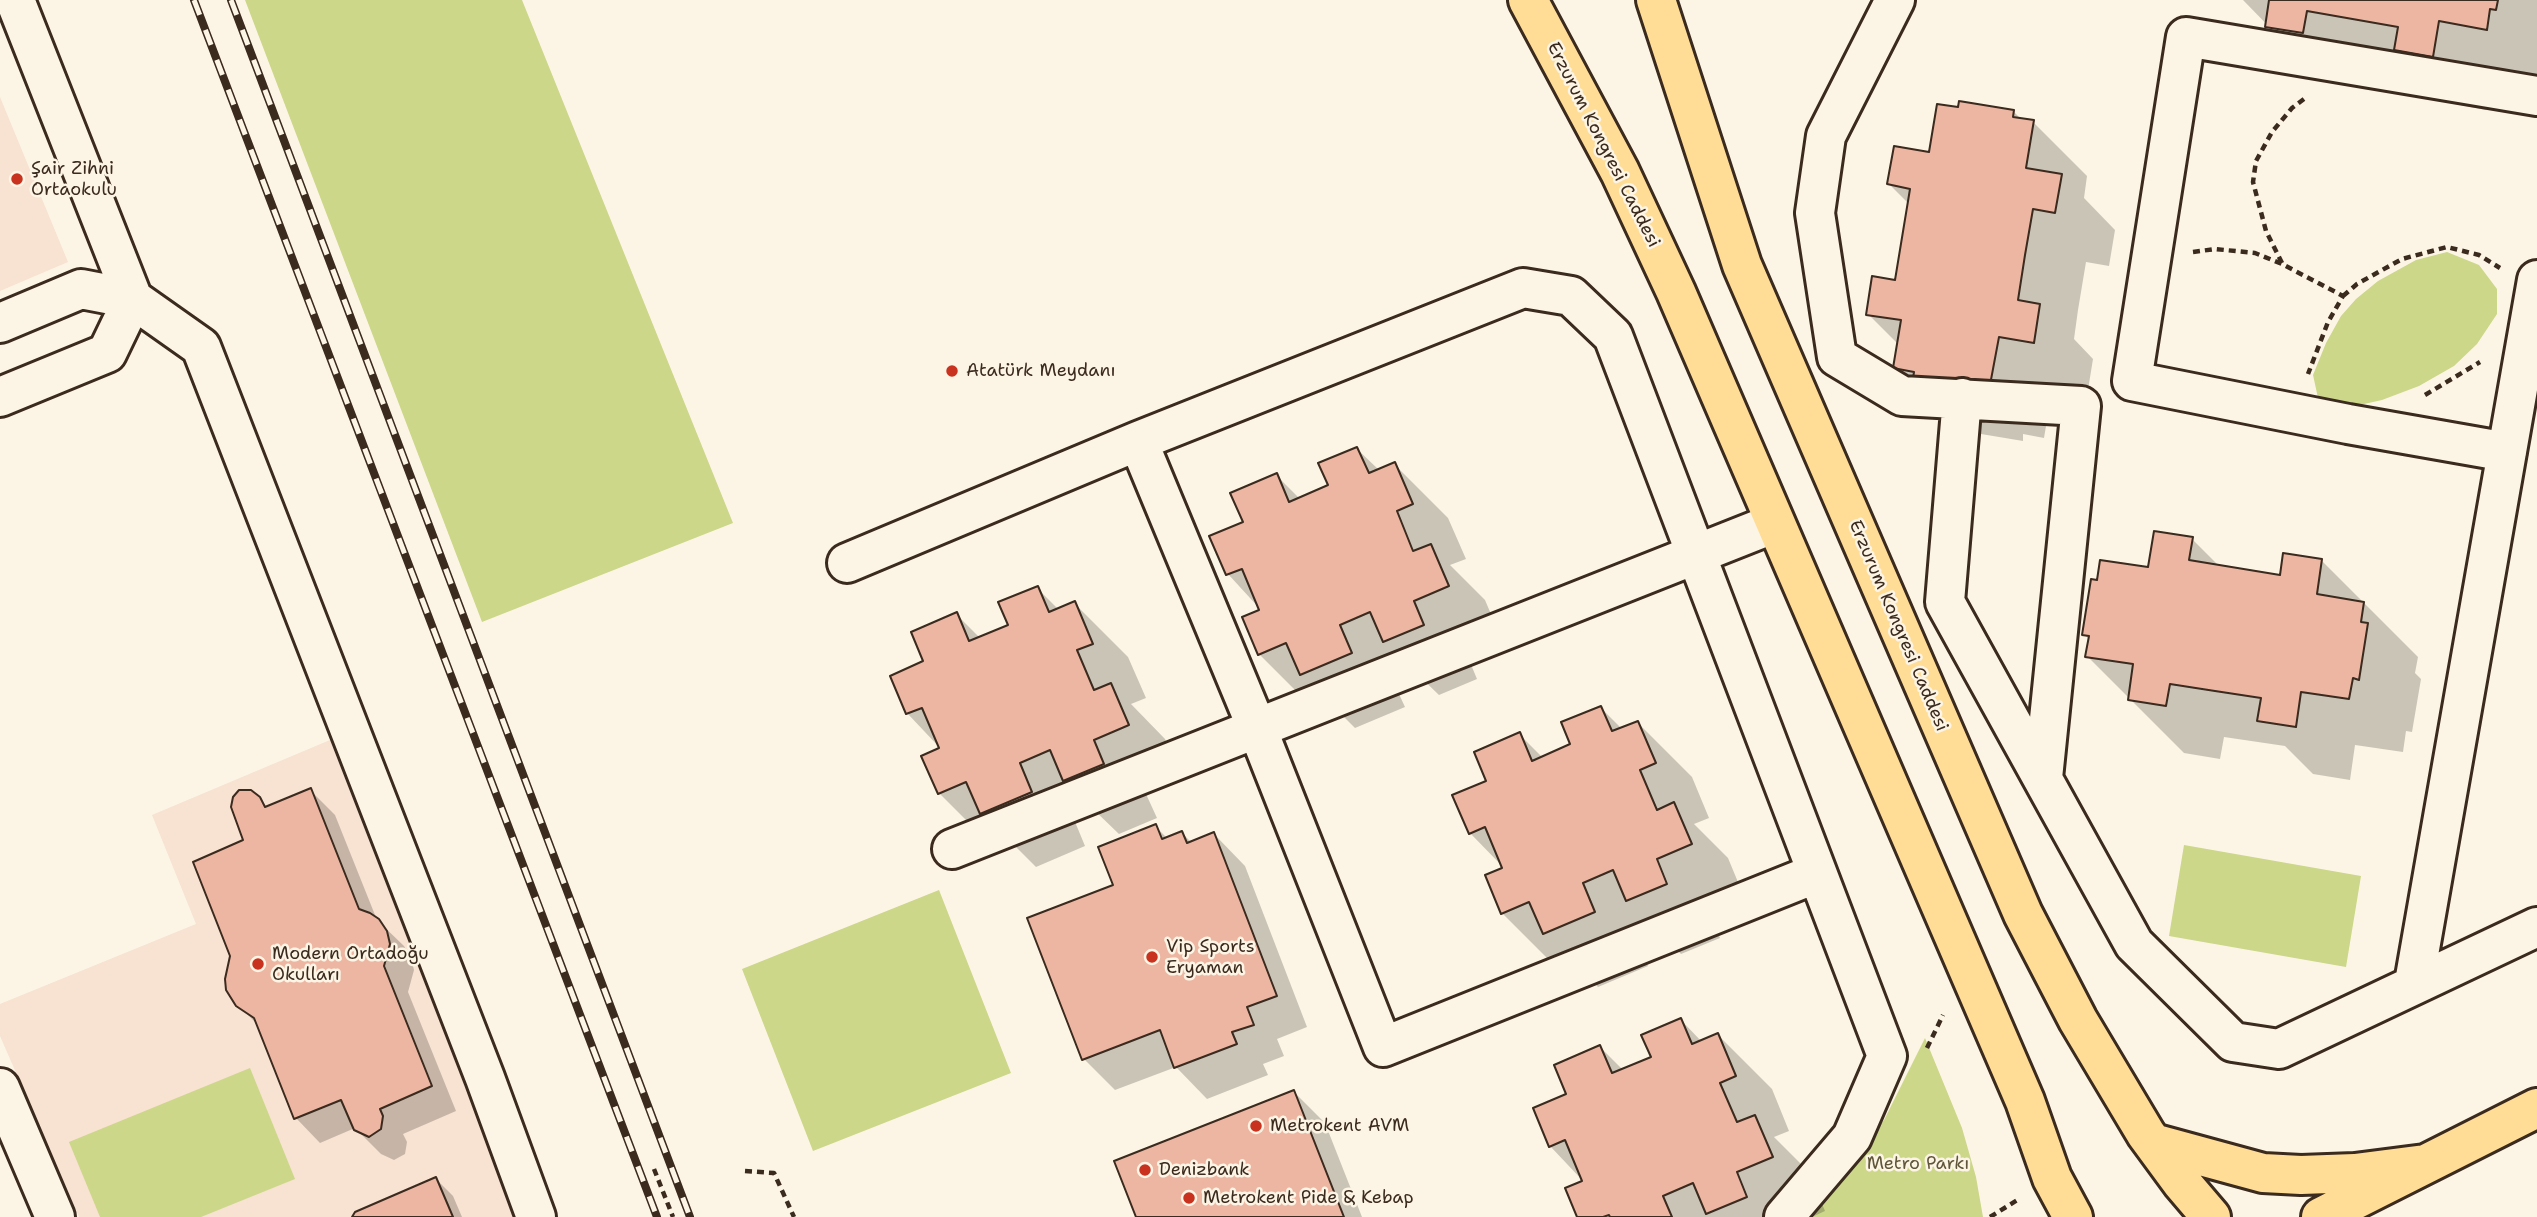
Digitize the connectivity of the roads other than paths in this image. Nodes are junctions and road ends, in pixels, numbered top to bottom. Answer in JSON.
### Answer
{"nodes":[{"id":1,"x":15,"y":0,"type":"edge"},
{"id":2,"x":1528,"y":0,"type":"edge"},
{"id":3,"x":1656,"y":0,"type":"edge"},
{"id":4,"x":1895,"y":0,"type":"edge"},
{"id":5,"x":2537,"y":96,"type":"edge"},
{"id":6,"x":2535,"y":293,"type":"edge"},
{"id":7,"x":133,"y":299,"type":"junction"},
{"id":8,"x":0,"y":323,"type":"edge"},
{"id":9,"x":0,"y":397,"type":"edge"},
{"id":10,"x":1962,"y":398,"type":"junction"},
{"id":11,"x":1138,"y":441,"type":"junction"},
{"id":12,"x":2507,"y":452,"type":"junction"},
{"id":13,"x":1775,"y":523,"type":"junction"},
{"id":14,"x":1696,"y":554,"type":"junction"},
{"id":15,"x":847,"y":563,"type":"dead end"},
{"id":16,"x":1257,"y":728,"type":"junction"},
{"id":17,"x":2043,"y":778,"type":"junction"},
{"id":18,"x":952,"y":849,"type":"dead end"},
{"id":19,"x":1817,"y":873,"type":"junction"},
{"id":20,"x":2537,"y":927,"type":"edge"},
{"id":21,"x":2414,"y":983,"type":"junction"},
{"id":22,"x":0,"y":1087,"type":"edge"},
{"id":23,"x":2537,"y":1108,"type":"edge"},
{"id":24,"x":2153,"y":1143,"type":"junction"},
{"id":25,"x":2426,"y":1164,"type":"junction"},
{"id":26,"x":2052,"y":1178,"type":"junction"},
{"id":27,"x":55,"y":1217,"type":"edge"},
{"id":28,"x":537,"y":1217,"type":"edge"},
{"id":29,"x":1784,"y":1217,"type":"edge"},
{"id":30,"x":2045,"y":1217,"type":"edge"},
{"id":31,"x":2073,"y":1217,"type":"edge"},
{"id":32,"x":2211,"y":1217,"type":"edge"},
{"id":33,"x":2321,"y":1217,"type":"edge"}],
"edges":[{"from":1,"to":7,"type":"street"},
{"from":2,"to":13,"type":"main road","name":"Erzurum Kongresi Caddesi"},
{"from":3,"to":24,"type":"main road","name":"Erzurum Kongresi Caddesi"},
{"from":4,"to":10,"type":"street"},
{"from":5,"to":12,"type":"street"},
{"from":6,"to":12,"type":"street"},
{"from":7,"to":8,"type":"street"},
{"from":7,"to":9,"type":"street"},
{"from":7,"to":28,"type":"street"},
{"from":10,"to":17,"type":"street"},
{"from":10,"to":17,"type":"street"},
{"from":11,"to":14,"type":"street"},
{"from":11,"to":15,"type":"street"},
{"from":11,"to":16,"type":"street"},
{"from":12,"to":21,"type":"street"},
{"from":13,"to":14,"type":"street"},
{"from":13,"to":26,"type":"main road","name":"Erzurum Kongresi Caddesi"},
{"from":14,"to":16,"type":"street"},
{"from":14,"to":19,"type":"street"},
{"from":16,"to":18,"type":"street"},
{"from":16,"to":19,"type":"street"},
{"from":17,"to":21,"type":"street"},
{"from":19,"to":29,"type":"street"},
{"from":20,"to":21,"type":"street"},
{"from":22,"to":27,"type":"street"},
{"from":23,"to":25,"type":"main road"},
{"from":24,"to":25,"type":"main road"},
{"from":24,"to":32,"type":"main road","name":"Erzurum Kongresi Caddesi"},
{"from":25,"to":33,"type":"main road"},
{"from":26,"to":30,"type":"main road"},
{"from":26,"to":31,"type":"main road","name":"Erzurum Kongresi Caddesi"}]}
